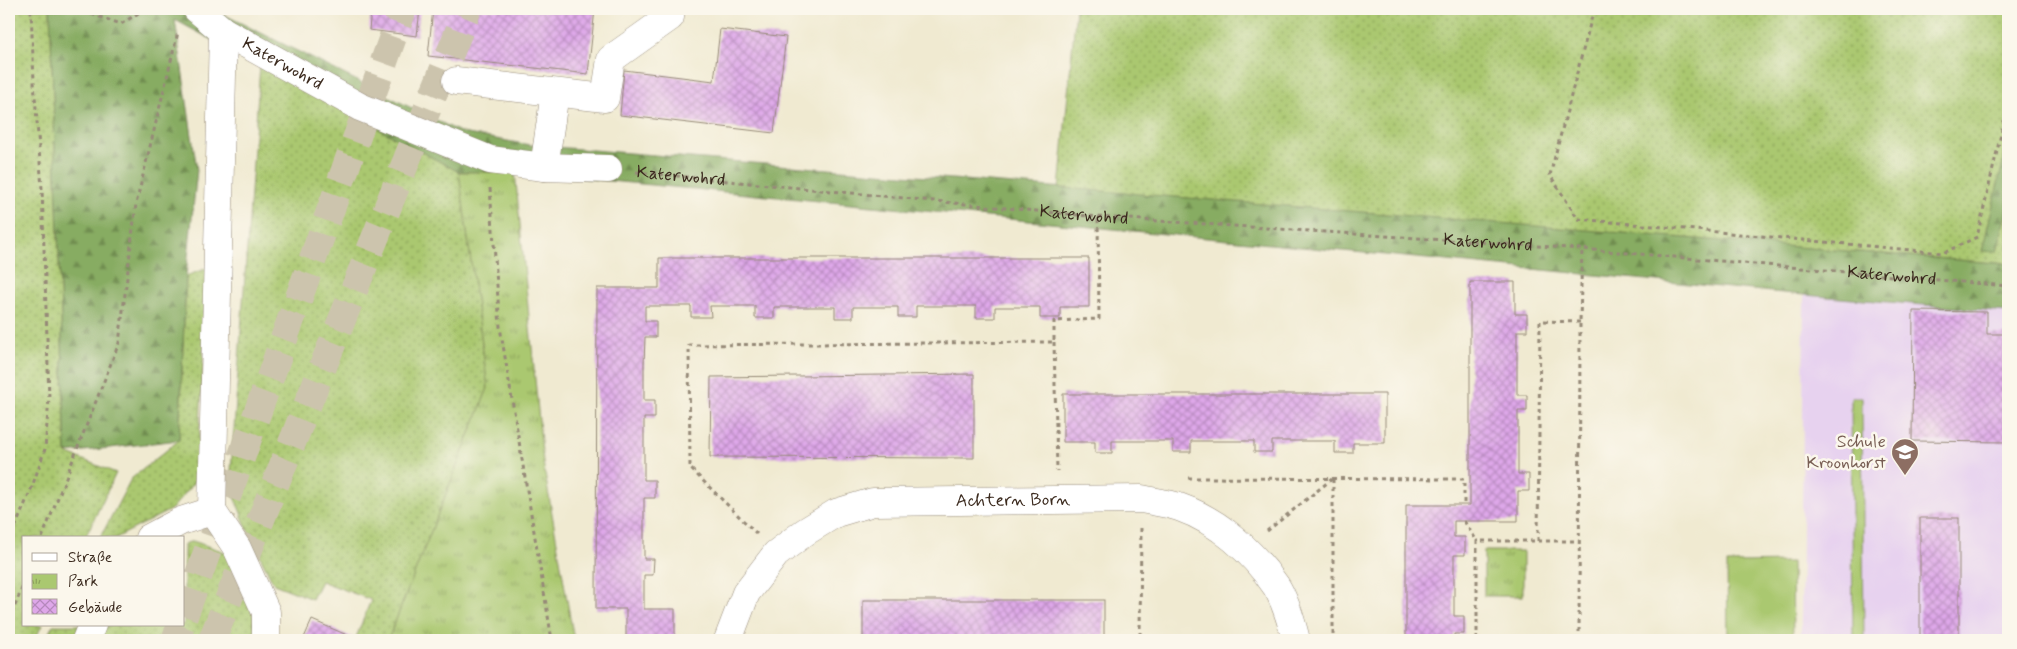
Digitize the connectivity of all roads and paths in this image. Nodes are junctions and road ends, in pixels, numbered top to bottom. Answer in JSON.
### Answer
{"nodes":[{"id":1,"x":31,"y":9,"type":"edge"},
{"id":2,"x":76,"y":9,"type":"edge"},
{"id":3,"x":145,"y":9,"type":"edge"},
{"id":4,"x":671,"y":9,"type":"edge"},
{"id":5,"x":1594,"y":9,"type":"edge"},
{"id":6,"x":188,"y":18,"type":"edge"},
{"id":7,"x":224,"y":31,"type":"junction"},
{"id":8,"x":456,"y":81,"type":"dead end"},
{"id":9,"x":555,"y":93,"type":"junction"},
{"id":10,"x":2008,"y":104,"type":"edge"},
{"id":11,"x":490,"y":160,"type":"junction"},
{"id":12,"x":544,"y":166,"type":"junction"},
{"id":13,"x":608,"y":169,"type":"joint"},
{"id":14,"x":1098,"y":218,"type":"junction"},
{"id":15,"x":1582,"y":249,"type":"junction"},
{"id":16,"x":2008,"y":286,"type":"edge"},
{"id":17,"x":1580,"y":322,"type":"junction"},
{"id":18,"x":1054,"y":342,"type":"junction"},
{"id":19,"x":1181,"y":478,"type":"dead end"},
{"id":20,"x":1333,"y":479,"type":"junction"},
{"id":21,"x":1142,"y":499,"type":"junction"},
{"id":22,"x":1057,"y":501,"type":"junction"},
{"id":23,"x":1464,"y":506,"type":"dead end"},
{"id":24,"x":212,"y":511,"type":"junction"},
{"id":25,"x":1464,"y":521,"type":"dead end"},
{"id":26,"x":43,"y":536,"type":"edge"},
{"id":27,"x":154,"y":536,"type":"edge"},
{"id":28,"x":1476,"y":541,"type":"junction"},
{"id":29,"x":1538,"y":541,"type":"junction"},
{"id":30,"x":1579,"y":541,"type":"junction"},
{"id":31,"x":9,"y":542,"type":"edge"},
{"id":32,"x":1245,"y":549,"type":"junction"},
{"id":33,"x":776,"y":554,"type":"junction"},
{"id":34,"x":22,"y":588,"type":"edge"},
{"id":35,"x":9,"y":621,"type":"edge"},
{"id":36,"x":92,"y":626,"type":"edge"},
{"id":37,"x":86,"y":640,"type":"edge"},
{"id":38,"x":266,"y":640,"type":"edge"},
{"id":39,"x":552,"y":640,"type":"edge"},
{"id":40,"x":728,"y":640,"type":"edge"},
{"id":41,"x":1143,"y":640,"type":"edge"},
{"id":42,"x":1296,"y":640,"type":"edge"},
{"id":43,"x":1333,"y":640,"type":"edge"},
{"id":44,"x":1476,"y":640,"type":"edge"},
{"id":45,"x":1579,"y":640,"type":"edge"}],
"edges":[{"from":1,"to":31,"type":"path"},
{"from":2,"to":3,"type":"path"},
{"from":4,"to":9,"type":"street"},
{"from":5,"to":10,"type":"path"},
{"from":6,"to":7,"type":"street","name":"Katerwohrd"},
{"from":6,"to":26,"type":"path"},
{"from":7,"to":11,"type":"street","name":"Katerwohrd"},
{"from":7,"to":24,"type":"street"},
{"from":8,"to":9,"type":"street"},
{"from":9,"to":12,"type":"street"},
{"from":11,"to":12,"type":"street","name":"Katerwohrd"},
{"from":11,"to":39,"type":"path"},
{"from":12,"to":13,"type":"street","name":"Katerwohrd"},
{"from":13,"to":14,"type":"path","name":"Katerwohrd"},
{"from":14,"to":15,"type":"path","name":"Katerwohrd"},
{"from":14,"to":18,"type":"path"},
{"from":15,"to":16,"type":"path","name":"Katerwohrd"},
{"from":15,"to":17,"type":"path"},
{"from":17,"to":29,"type":"path"},
{"from":17,"to":30,"type":"path"},
{"from":18,"to":22,"type":"path"},
{"from":18,"to":33,"type":"path"},
{"from":19,"to":20,"type":"path"},
{"from":20,"to":23,"type":"path"},
{"from":20,"to":32,"type":"path"},
{"from":20,"to":43,"type":"path"},
{"from":21,"to":22,"type":"street","name":"Achtern Born"},
{"from":21,"to":32,"type":"street","name":"Achtern Born"},
{"from":21,"to":41,"type":"path"},
{"from":22,"to":33,"type":"street","name":"Achtern Born"},
{"from":24,"to":27,"type":"street"},
{"from":24,"to":38,"type":"street"},
{"from":25,"to":28,"type":"path"},
{"from":28,"to":29,"type":"path"},
{"from":28,"to":44,"type":"path"},
{"from":29,"to":30,"type":"path"},
{"from":30,"to":45,"type":"path"},
{"from":32,"to":42,"type":"street","name":"Achtern Born"},
{"from":33,"to":40,"type":"street","name":"Achtern Born"},
{"from":34,"to":35,"type":"path"},
{"from":36,"to":37,"type":"street"}]}
